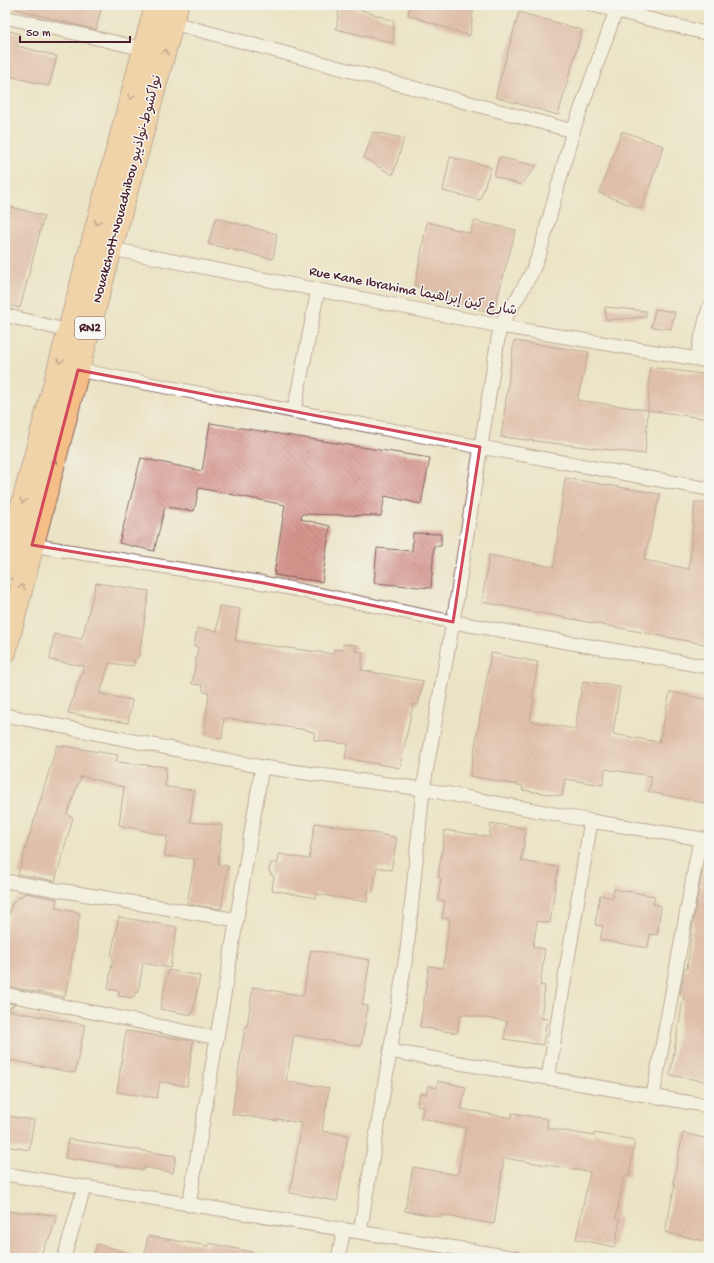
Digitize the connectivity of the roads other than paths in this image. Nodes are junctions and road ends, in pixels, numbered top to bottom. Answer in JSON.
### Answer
{"nodes":[{"id":1,"x":156,"y":5,"type":"edge"},
{"id":2,"x":593,"y":5,"type":"edge"},
{"id":3,"x":616,"y":8,"type":"edge"},
{"id":4,"x":175,"y":14,"type":"edge"},
{"id":5,"x":5,"y":17,"type":"edge"},
{"id":6,"x":709,"y":34,"type":"edge"},
{"id":7,"x":144,"y":48,"type":"junction"},
{"id":8,"x":573,"y":131,"type":"junction"},
{"id":9,"x":112,"y":248,"type":"junction"},
{"id":10,"x":318,"y":290,"type":"junction"},
{"id":11,"x":709,"y":307,"type":"edge"},
{"id":12,"x":5,"y":315,"type":"edge"},
{"id":13,"x":500,"y":326,"type":"junction"},
{"id":14,"x":68,"y":331,"type":"junction"},
{"id":15,"x":696,"y":359,"type":"junction"},
{"id":16,"x":709,"y":361,"type":"edge"},
{"id":17,"x":78,"y":370,"type":"junction"},
{"id":18,"x":294,"y":411,"type":"junction"},
{"id":19,"x":480,"y":447,"type":"junction"},
{"id":20,"x":709,"y":489,"type":"edge"},
{"id":21,"x":32,"y":545,"type":"junction"},
{"id":22,"x":5,"y":569,"type":"edge"},
{"id":23,"x":453,"y":622,"type":"junction"},
{"id":24,"x":5,"y":652,"type":"edge"},
{"id":25,"x":709,"y":667,"type":"edge"},
{"id":26,"x":5,"y":715,"type":"edge"},
{"id":27,"x":262,"y":767,"type":"junction"},
{"id":28,"x":423,"y":789,"type":"junction"},
{"id":29,"x":591,"y":821,"type":"junction"},
{"id":30,"x":705,"y":839,"type":"edge"},
{"id":31,"x":5,"y":881,"type":"edge"},
{"id":32,"x":237,"y":920,"type":"junction"},
{"id":33,"x":5,"y":994,"type":"edge"},
{"id":34,"x":217,"y":1038,"type":"junction"},
{"id":35,"x":390,"y":1051,"type":"junction"},
{"id":36,"x":548,"y":1078,"type":"junction"},
{"id":37,"x":653,"y":1096,"type":"junction"},
{"id":38,"x":709,"y":1106,"type":"edge"},
{"id":39,"x":5,"y":1174,"type":"edge"},
{"id":40,"x":84,"y":1188,"type":"junction"},
{"id":41,"x":189,"y":1205,"type":"junction"},
{"id":42,"x":344,"y":1230,"type":"junction"},
{"id":43,"x":360,"y":1232,"type":"junction"},
{"id":44,"x":475,"y":1255,"type":"edge"},
{"id":45,"x":64,"y":1258,"type":"edge"},
{"id":46,"x":338,"y":1258,"type":"edge"},
{"id":47,"x":517,"y":1258,"type":"edge"}],
"edges":[{"from":1,"to":7,"type":"highway","name":"Nouakchott-Nouadhibou نواكشوط-نواذيبو","number":"RN2"},
{"from":2,"to":3,"type":"street"},
{"from":3,"to":6,"type":"street"},
{"from":3,"to":8,"type":"street"},
{"from":4,"to":8,"type":"street"},
{"from":9,"to":4,"type":"highway","name":"Nouakchott-Nouadhibou نواكشوط-نواذيبو","number":"RN2","one_way":true},
{"from":5,"to":7,"type":"street"},
{"from":7,"to":14,"type":"highway","name":"Nouakchott-Nouadhibou نواكشوط-نواذيبو","number":"RN2","one_way":true},
{"from":8,"to":13,"type":"street"},
{"from":9,"to":10,"type":"street","name":"Rue Kane Ibrahima شارع كين إبراهيما"},
{"from":9,"to":17,"type":"highway","name":"Nouakchott-Nouadhibou نواكشوط-نواذيبو","number":"RN2"},
{"from":10,"to":13,"type":"street","name":"Rue Kane Ibrahima شارع كين إبراهيما"},
{"from":10,"to":18,"type":"street"},
{"from":11,"to":15,"type":"street"},
{"from":12,"to":14,"type":"street"},
{"from":13,"to":15,"type":"street","name":"Rue Kane Ibrahima شارع كين إبراهيما"},
{"from":13,"to":19,"type":"street"},
{"from":14,"to":22,"type":"highway","name":"Nouakchott-Nouadhibou نواكشوط-نواذيبو","number":"RN2","one_way":true},
{"from":15,"to":16,"type":"street","name":"Rue Kane Ibrahima شارع كين إبراهيما"},
{"from":17,"to":18,"type":"street"},
{"from":21,"to":17,"type":"highway","name":"Nouakchott-Nouadhibou نواكشوط-نواذيبو","number":"RN2","one_way":true},
{"from":18,"to":19,"type":"street"},
{"from":19,"to":20,"type":"street"},
{"from":19,"to":23,"type":"street"},
{"from":21,"to":23,"type":"street"},
{"from":24,"to":21,"type":"highway","name":"Nouakchott-Nouadhibou نواكشوط-نواذيبو","number":"RN2","one_way":true},
{"from":23,"to":25,"type":"street"},
{"from":23,"to":28,"type":"street"},
{"from":26,"to":27,"type":"street"},
{"from":27,"to":28,"type":"street"},
{"from":27,"to":32,"type":"street"},
{"from":28,"to":29,"type":"street"},
{"from":28,"to":35,"type":"street"},
{"from":29,"to":30,"type":"street"},
{"from":29,"to":36,"type":"street"},
{"from":30,"to":37,"type":"street"},
{"from":31,"to":32,"type":"street"},
{"from":32,"to":34,"type":"street"},
{"from":33,"to":34,"type":"street"},
{"from":34,"to":41,"type":"street"},
{"from":35,"to":36,"type":"street"},
{"from":35,"to":43,"type":"street"},
{"from":36,"to":37,"type":"street"},
{"from":37,"to":38,"type":"street"},
{"from":39,"to":40,"type":"street"},
{"from":40,"to":41,"type":"street"},
{"from":40,"to":45,"type":"street"},
{"from":41,"to":42,"type":"street"},
{"from":42,"to":43,"type":"street"},
{"from":42,"to":46,"type":"street"},
{"from":43,"to":44,"type":"street"},
{"from":44,"to":47,"type":"street"}]}
